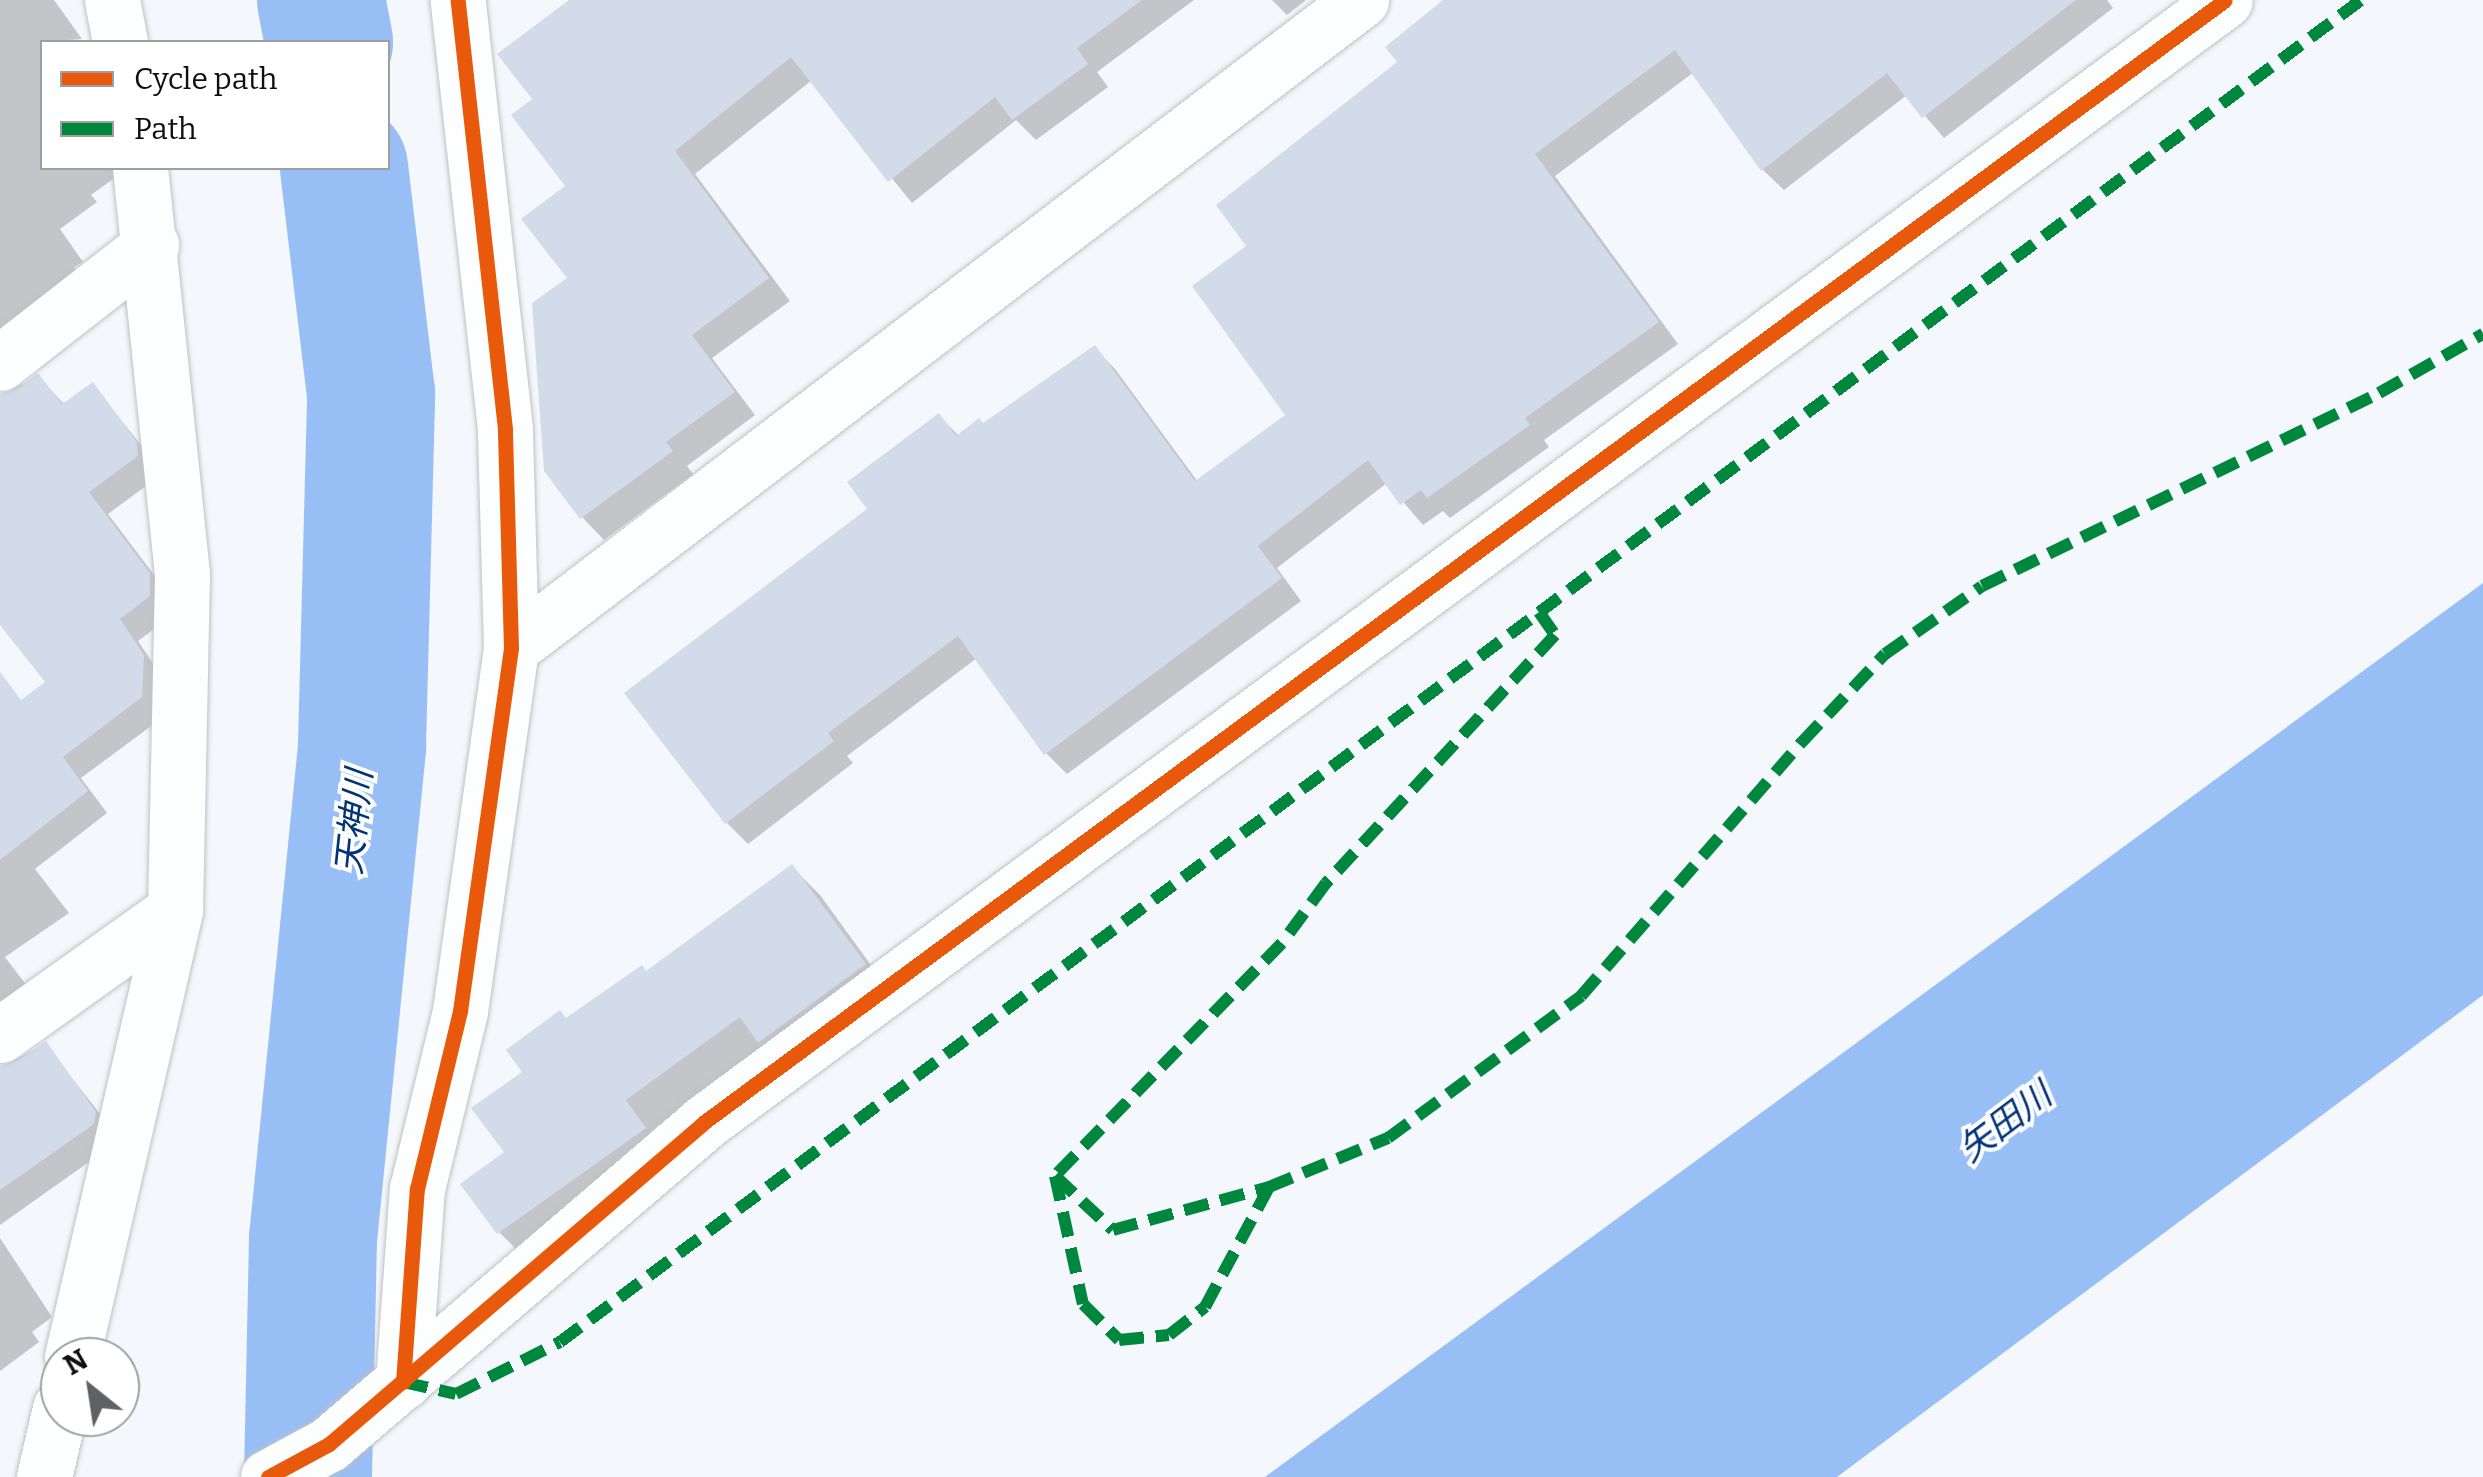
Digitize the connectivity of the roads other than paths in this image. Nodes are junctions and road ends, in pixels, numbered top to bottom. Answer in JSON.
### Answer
{"nodes":[{"id":1,"x":112,"y":0,"type":"edge"},
{"id":2,"x":1361,"y":0,"type":"edge"},
{"id":3,"x":2199,"y":7,"type":"edge"},
{"id":4,"x":472,"y":8,"type":"edge"},
{"id":5,"x":120,"y":40,"type":"edge"},
{"id":6,"x":140,"y":170,"type":"edge"},
{"id":7,"x":151,"y":245,"type":"junction"},
{"id":8,"x":0,"y":364,"type":"edge"},
{"id":9,"x":511,"y":648,"type":"junction"},
{"id":10,"x":175,"y":910,"type":"junction"},
{"id":11,"x":0,"y":1035,"type":"edge"},
{"id":12,"x":77,"y":1337,"type":"edge"},
{"id":13,"x":404,"y":1382,"type":"junction"},
{"id":14,"x":53,"y":1437,"type":"edge"},
{"id":15,"x":44,"y":1477,"type":"edge"},
{"id":16,"x":268,"y":1477,"type":"edge"}],
"edges":[{"from":1,"to":5,"type":"street"},
{"from":2,"to":9,"type":"street"},
{"from":3,"to":13,"type":"street"},
{"from":4,"to":9,"type":"street"},
{"from":6,"to":7,"type":"street"},
{"from":7,"to":8,"type":"street"},
{"from":7,"to":10,"type":"street"},
{"from":9,"to":13,"type":"street"},
{"from":10,"to":11,"type":"street"},
{"from":10,"to":12,"type":"street"},
{"from":13,"to":16,"type":"street"},
{"from":14,"to":15,"type":"street"}]}
